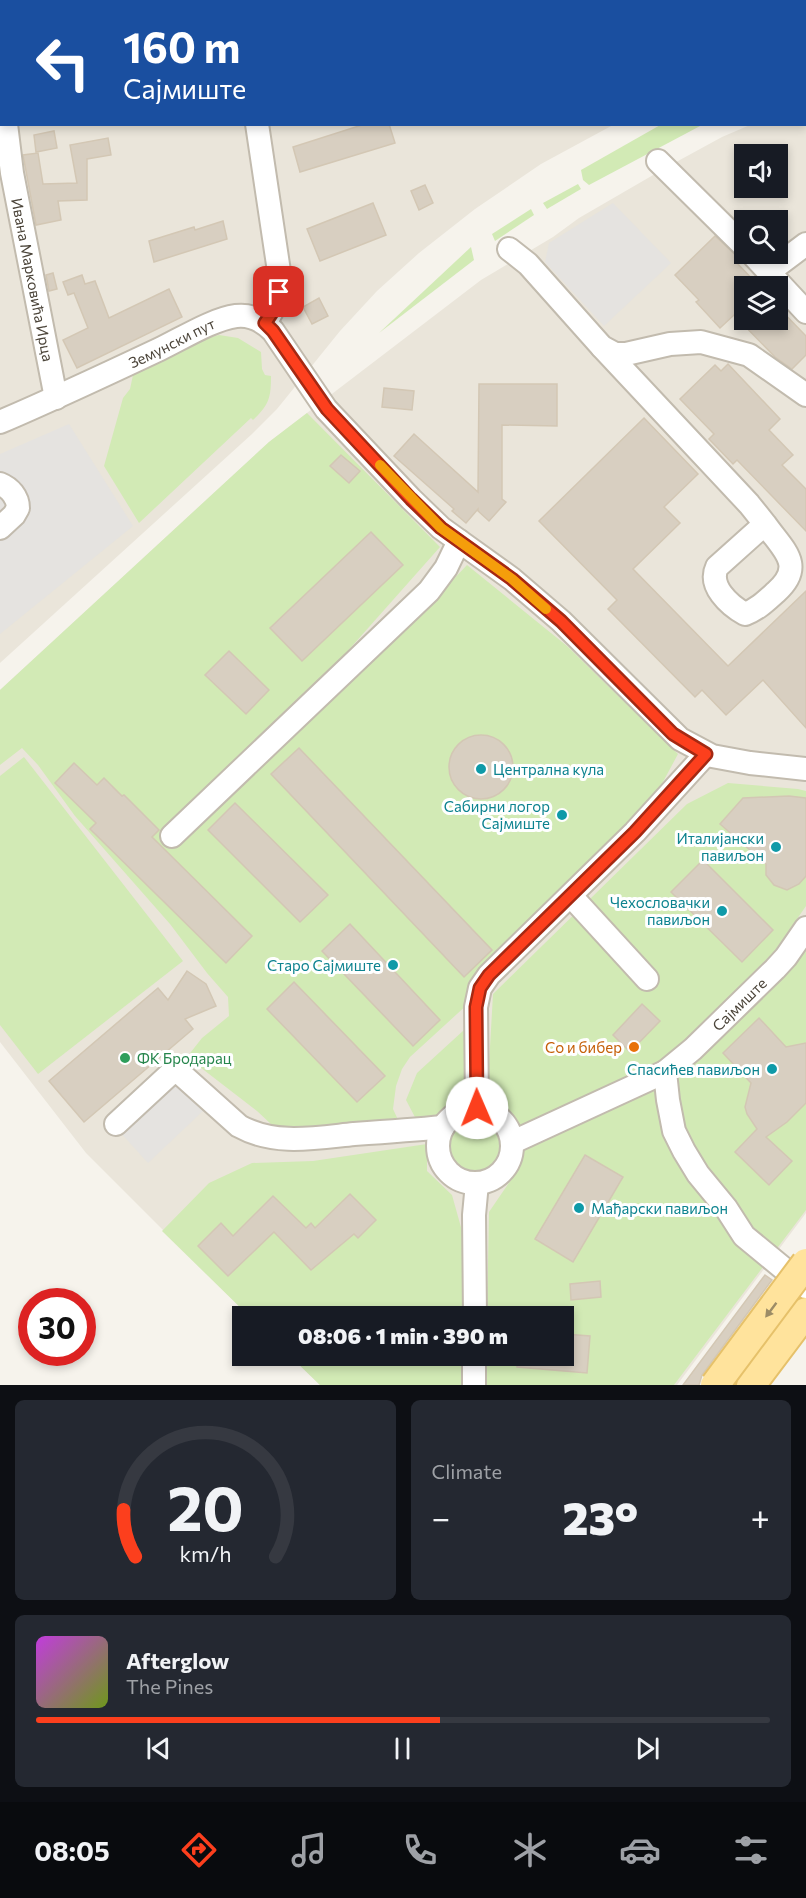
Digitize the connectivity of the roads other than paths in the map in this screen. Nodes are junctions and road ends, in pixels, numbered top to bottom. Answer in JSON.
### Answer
{"nodes":[{"id":1,"x":6,"y":126,"type":"edge"},
{"id":2,"x":257,"y":126,"type":"edge"},
{"id":3,"x":658,"y":161,"type":"dead end"},
{"id":4,"x":734,"y":236,"type":"edge"},
{"id":5,"x":806,"y":244,"type":"edge"},
{"id":6,"x":509,"y":249,"type":"dead end"},
{"id":7,"x":763,"y":264,"type":"edge"},
{"id":8,"x":770,"y":271,"type":"junction"},
{"id":9,"x":806,"y":312,"type":"edge"},
{"id":10,"x":265,"y":323,"type":"junction"},
{"id":11,"x":602,"y":347,"type":"junction"},
{"id":12,"x":806,"y":395,"type":"edge"},
{"id":13,"x":56,"y":398,"type":"junction"},
{"id":14,"x":0,"y":422,"type":"edge"},
{"id":15,"x":0,"y":484,"type":"edge"},
{"id":16,"x":765,"y":524,"type":"dead end"},
{"id":17,"x":0,"y":528,"type":"edge"},
{"id":18,"x":459,"y":541,"type":"junction"},
{"id":19,"x":706,"y":754,"type":"junction"},
{"id":20,"x":806,"y":769,"type":"edge"},
{"id":21,"x":172,"y":836,"type":"dead end"},
{"id":22,"x":571,"y":896,"type":"junction"},
{"id":23,"x":806,"y":928,"type":"edge"},
{"id":24,"x":647,"y":979,"type":"dead end"},
{"id":25,"x":665,"y":1072,"type":"junction"},
{"id":26,"x":477,"y":1108,"type":"junction"},
{"id":27,"x":116,"y":1124,"type":"dead end"},
{"id":28,"x":443,"y":1127,"type":"junction"},
{"id":29,"x":513,"y":1142,"type":"junction"},
{"id":30,"x":477,"y":1183,"type":"junction"},
{"id":31,"x":726,"y":1208,"type":"junction"},
{"id":32,"x":806,"y":1263,"type":"edge"},
{"id":33,"x":806,"y":1269,"type":"edge"},
{"id":34,"x":806,"y":1287,"type":"edge"},
{"id":35,"x":474,"y":1306,"type":"edge"},
{"id":36,"x":806,"y":1312,"type":"edge"},
{"id":37,"x":474,"y":1366,"type":"edge"},
{"id":38,"x":474,"y":1385,"type":"edge"},
{"id":39,"x":715,"y":1385,"type":"edge"},
{"id":40,"x":751,"y":1385,"type":"edge"}],
"edges":[{"from":1,"to":13,"type":"street","name":"Ивана Марковића Ирца"},
{"from":2,"to":10,"type":"street"},
{"from":3,"to":4,"type":"street"},
{"from":5,"to":8,"type":"street"},
{"from":6,"to":11,"type":"street"},
{"from":7,"to":8,"type":"street"},
{"from":8,"to":9,"type":"street"},
{"from":10,"to":13,"type":"street","name":"Земунски пут"},
{"from":10,"to":18,"type":"street"},
{"from":11,"to":12,"type":"street"},
{"from":11,"to":16,"type":"street"},
{"from":13,"to":14,"type":"street","name":"Земунски пут"},
{"from":15,"to":17,"type":"street"},
{"from":18,"to":19,"type":"street"},
{"from":18,"to":21,"type":"street"},
{"from":19,"to":20,"type":"street"},
{"from":19,"to":22,"type":"street"},
{"from":22,"to":24,"type":"street"},
{"from":22,"to":26,"type":"street"},
{"from":23,"to":25,"type":"street","name":"Сајмиште"},
{"from":25,"to":29,"type":"street","name":"Сајмиште"},
{"from":25,"to":31,"type":"street"},
{"from":26,"to":28,"type":"street"},
{"from":26,"to":29,"type":"street"},
{"from":27,"to":28,"type":"street"},
{"from":28,"to":30,"type":"street"},
{"from":29,"to":30,"type":"street"},
{"from":30,"to":35,"type":"street"},
{"from":31,"to":33,"type":"street"},
{"from":31,"to":34,"type":"street"},
{"from":32,"to":39,"type":"main road","one_way":true,"bridge":true},
{"from":36,"to":40,"type":"main road"},
{"from":37,"to":38,"type":"street"}]}
